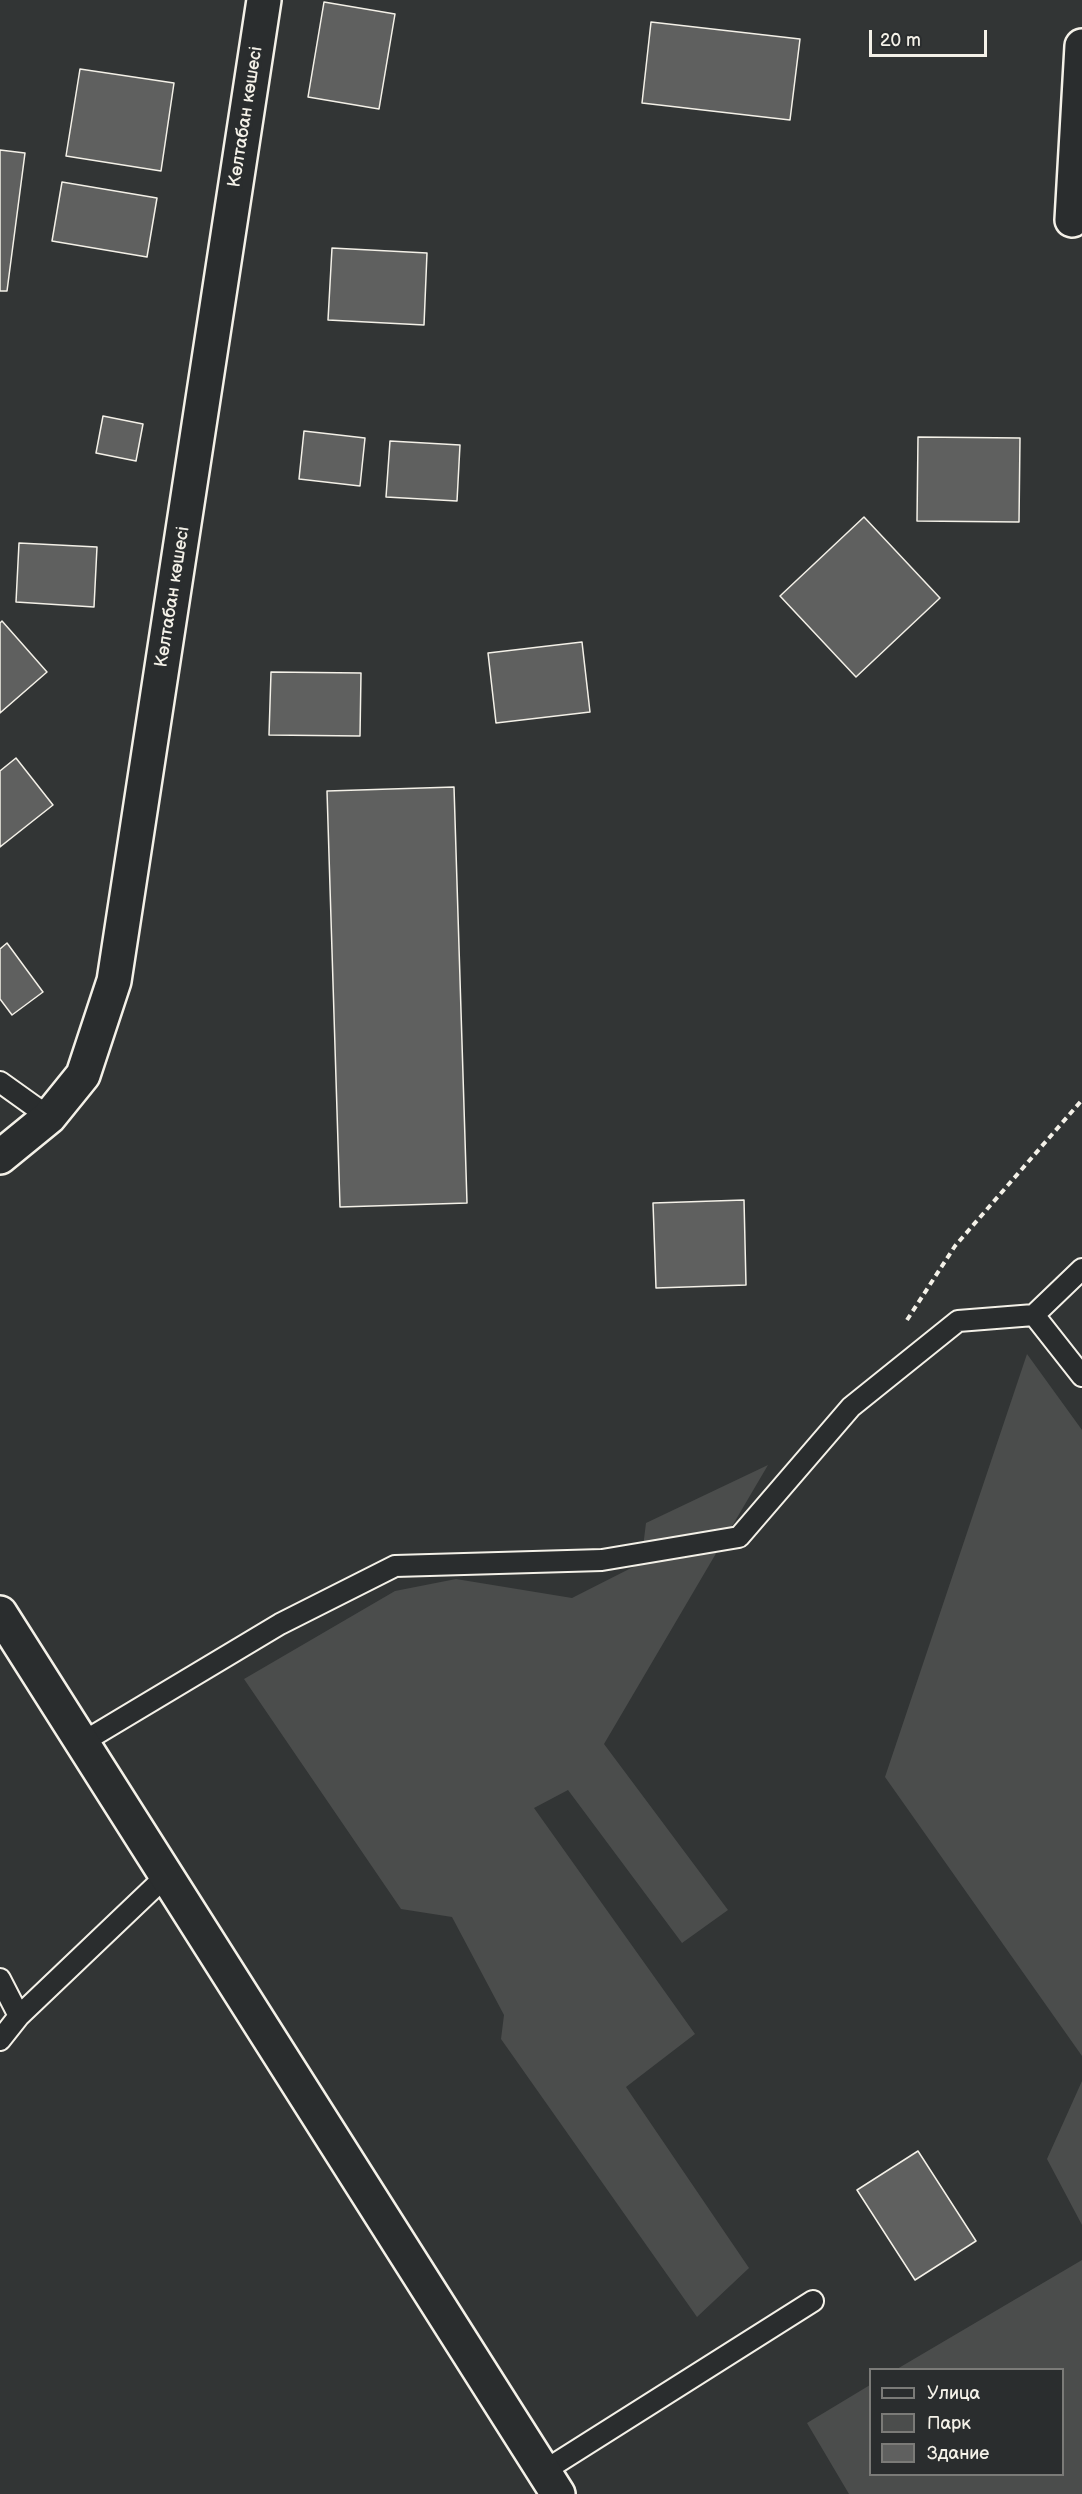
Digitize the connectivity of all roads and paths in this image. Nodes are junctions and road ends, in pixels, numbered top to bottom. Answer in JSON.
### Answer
{"nodes":[{"id":1,"x":264,"y":0,"type":"edge"},
{"id":2,"x":1082,"y":46,"type":"edge"},
{"id":3,"x":1072,"y":220,"type":"dead end"},
{"id":4,"x":0,"y":1082,"type":"edge"},
{"id":5,"x":1082,"y":1100,"type":"edge"},
{"id":6,"x":49,"y":1117,"type":"junction"},
{"id":7,"x":0,"y":1157,"type":"edge"},
{"id":8,"x":1082,"y":1269,"type":"edge"},
{"id":9,"x":1034,"y":1315,"type":"junction"},
{"id":10,"x":903,"y":1326,"type":"dead end"},
{"id":11,"x":1082,"y":1376,"type":"edge"},
{"id":12,"x":0,"y":1613,"type":"edge"},
{"id":13,"x":82,"y":1742,"type":"junction"},
{"id":14,"x":167,"y":1875,"type":"junction"},
{"id":15,"x":0,"y":1979,"type":"edge"},
{"id":16,"x":19,"y":2016,"type":"junction"},
{"id":17,"x":0,"y":2040,"type":"edge"},
{"id":18,"x":813,"y":2301,"type":"dead end"},
{"id":19,"x":551,"y":2483,"type":"edge"}],
"edges":[{"from":1,"to":6,"type":"street","name":"Көлтабан көшесі"},
{"from":2,"to":3,"type":"street"},
{"from":4,"to":6,"type":"lane"},
{"from":5,"to":10,"type":"path"},
{"from":6,"to":7,"type":"street","name":"Көлтабан көшесі"},
{"from":8,"to":9,"type":"lane"},
{"from":9,"to":11,"type":"lane"},
{"from":9,"to":13,"type":"lane"},
{"from":12,"to":13,"type":"street"},
{"from":13,"to":14,"type":"street"},
{"from":14,"to":16,"type":"lane"},
{"from":14,"to":19,"type":"street"},
{"from":15,"to":16,"type":"lane"},
{"from":16,"to":17,"type":"lane"},
{"from":18,"to":19,"type":"lane"}]}
